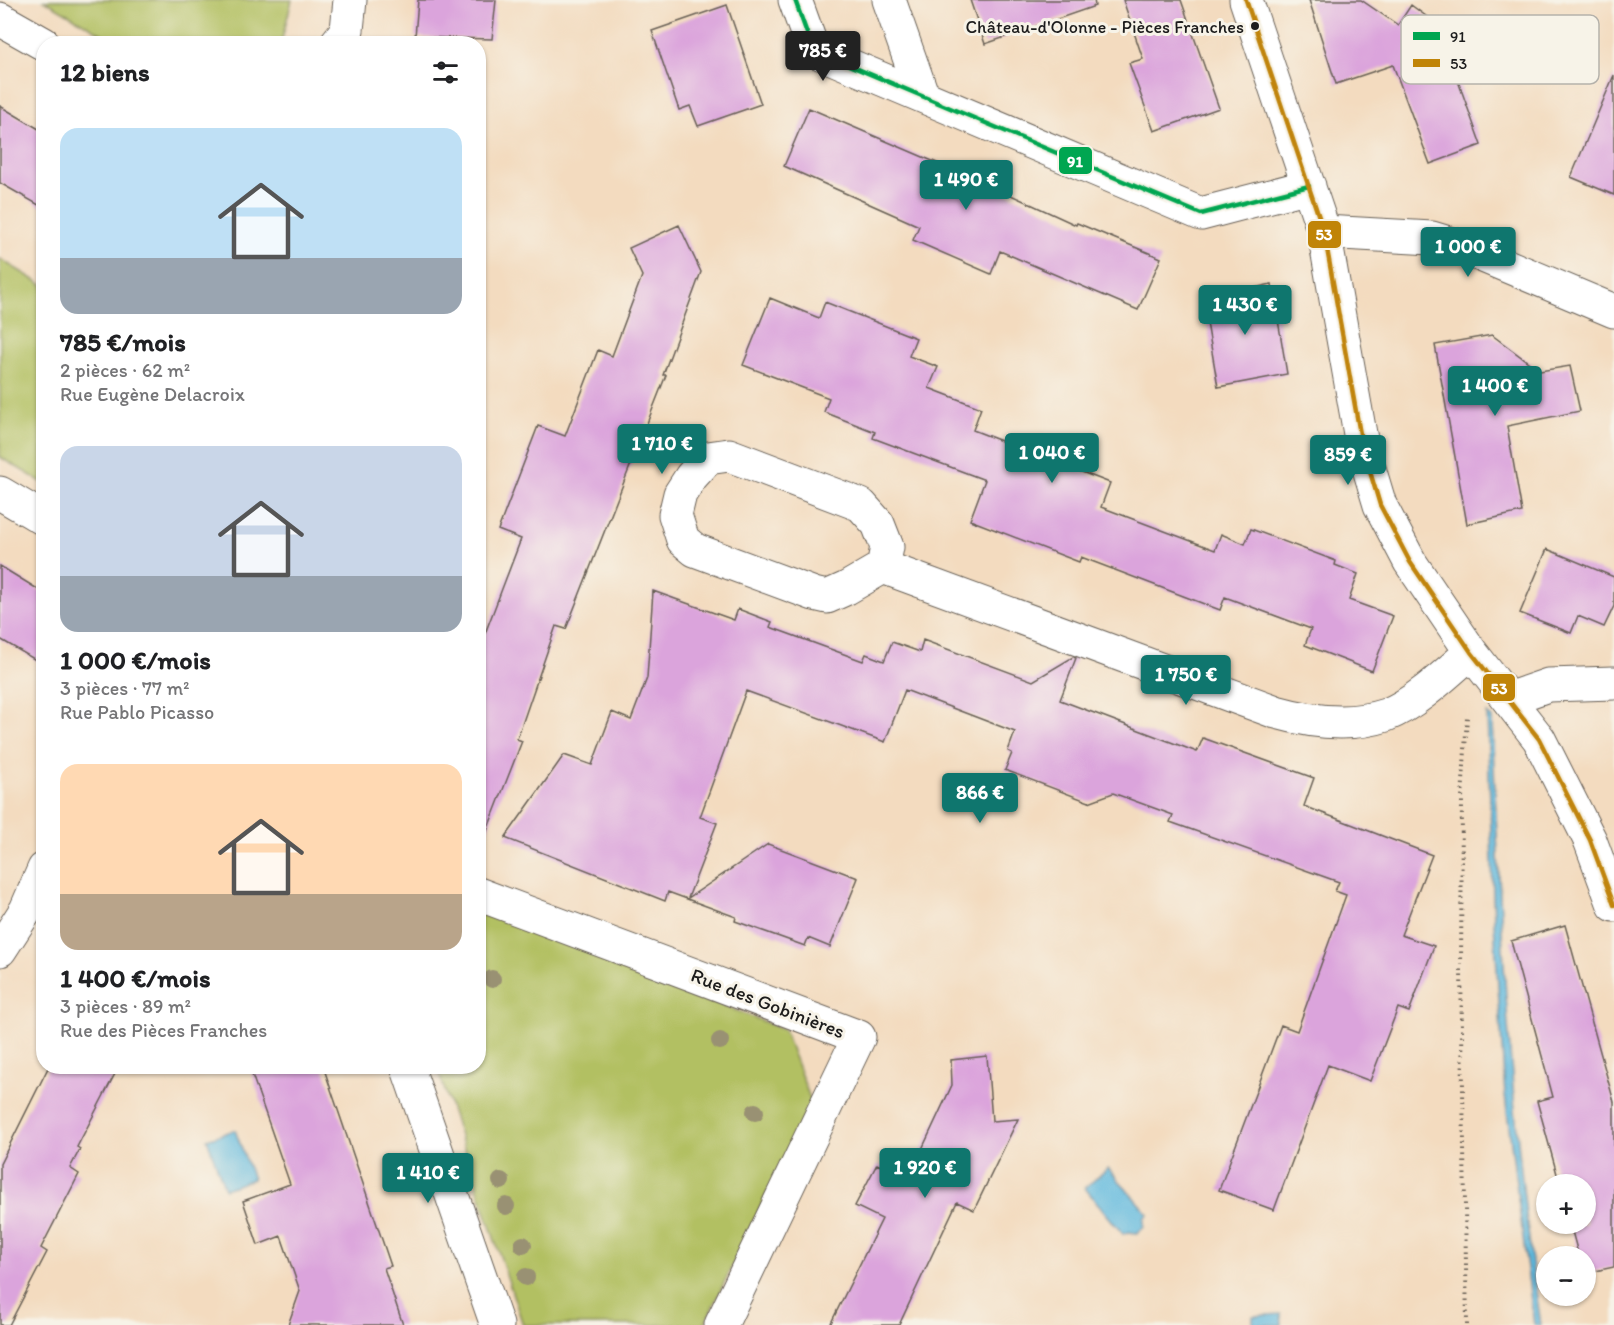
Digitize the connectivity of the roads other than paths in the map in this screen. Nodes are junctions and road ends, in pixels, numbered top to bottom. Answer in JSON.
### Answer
{"nodes":[{"id":1,"x":350,"y":0,"type":"edge"},
{"id":2,"x":795,"y":0,"type":"edge"},
{"id":3,"x":889,"y":0,"type":"edge"},
{"id":4,"x":1246,"y":0,"type":"edge"},
{"id":5,"x":0,"y":19,"type":"edge"},
{"id":6,"x":342,"y":36,"type":"edge"},
{"id":7,"x":36,"y":39,"type":"edge"},
{"id":8,"x":922,"y":94,"type":"junction"},
{"id":9,"x":1309,"y":186,"type":"junction"},
{"id":10,"x":1324,"y":232,"type":"junction"},
{"id":11,"x":1614,"y":311,"type":"edge"},
{"id":12,"x":0,"y":493,"type":"edge"},
{"id":13,"x":36,"y":514,"type":"edge"},
{"id":14,"x":883,"y":567,"type":"junction"},
{"id":15,"x":1471,"y":652,"type":"junction"},
{"id":16,"x":1614,"y":683,"type":"edge"},
{"id":17,"x":1508,"y":699,"type":"junction"},
{"id":18,"x":36,"y":887,"type":"edge"},
{"id":19,"x":486,"y":897,"type":"edge"},
{"id":20,"x":1614,"y":905,"type":"edge"},
{"id":21,"x":0,"y":950,"type":"edge"},
{"id":22,"x":410,"y":1074,"type":"edge"},
{"id":23,"x":497,"y":1325,"type":"edge"},
{"id":24,"x":721,"y":1325,"type":"edge"}],
"edges":[{"from":1,"to":6,"type":"street"},
{"from":2,"to":8,"type":"street"},
{"from":3,"to":8,"type":"street"},
{"from":4,"to":9,"type":"street"},
{"from":5,"to":7,"type":"street"},
{"from":8,"to":9,"type":"street"},
{"from":9,"to":10,"type":"street"},
{"from":10,"to":11,"type":"street"},
{"from":10,"to":15,"type":"street"},
{"from":12,"to":13,"type":"street"},
{"from":14,"to":14,"type":"street"},
{"from":14,"to":15,"type":"street"},
{"from":15,"to":17,"type":"street"},
{"from":16,"to":17,"type":"street"},
{"from":17,"to":20,"type":"street"},
{"from":18,"to":21,"type":"street"},
{"from":19,"to":24,"type":"street","name":"Rue des Gobinières"},
{"from":22,"to":23,"type":"street"}]}
